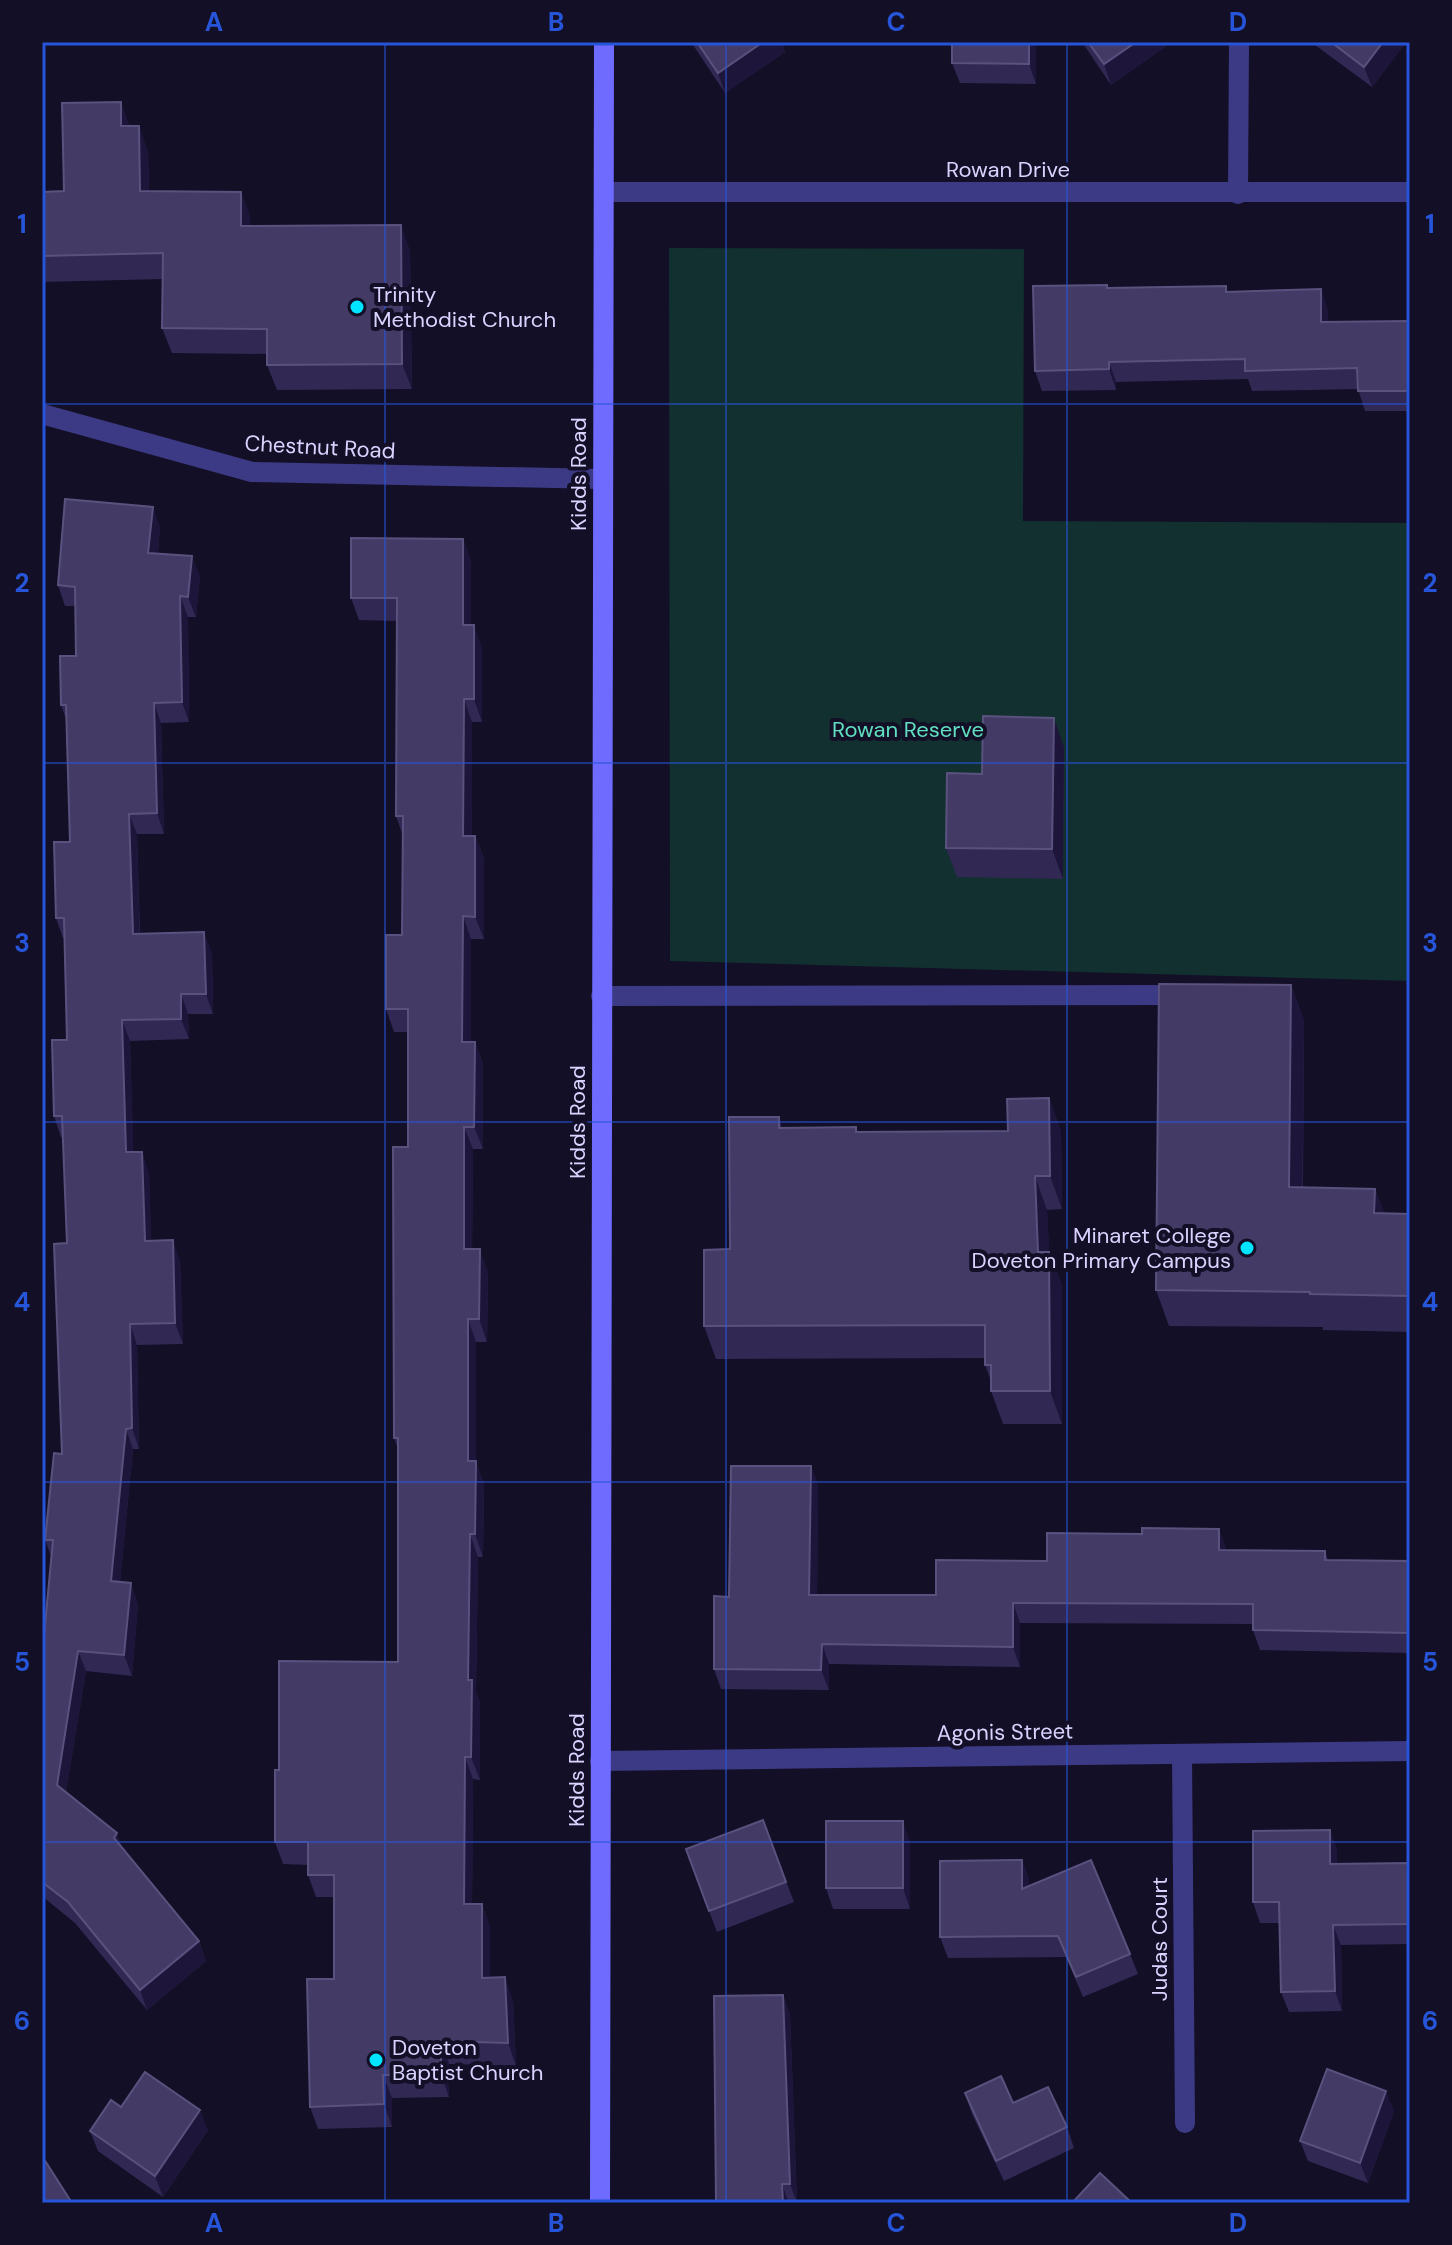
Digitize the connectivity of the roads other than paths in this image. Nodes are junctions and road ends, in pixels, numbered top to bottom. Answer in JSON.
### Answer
{"nodes":[{"id":1,"x":604,"y":42,"type":"edge"},
{"id":2,"x":1239,"y":42,"type":"edge"},
{"id":3,"x":605,"y":192,"type":"junction"},
{"id":4,"x":1410,"y":192,"type":"edge"},
{"id":5,"x":1238,"y":194,"type":"junction"},
{"id":6,"x":42,"y":414,"type":"edge"},
{"id":7,"x":602,"y":479,"type":"junction"},
{"id":8,"x":1199,"y":995,"type":"edge"},
{"id":9,"x":601,"y":996,"type":"junction"},
{"id":10,"x":1410,"y":1751,"type":"edge"},
{"id":11,"x":1182,"y":1754,"type":"junction"},
{"id":12,"x":600,"y":1761,"type":"junction"},
{"id":13,"x":1185,"y":2123,"type":"dead end"},
{"id":14,"x":600,"y":2203,"type":"edge"}],
"edges":[{"from":1,"to":3,"type":"main road","name":"Kidds Road"},
{"from":2,"to":5,"type":"street"},
{"from":3,"to":5,"type":"street","name":"Rowan Drive"},
{"from":3,"to":7,"type":"main road","name":"Kidds Road"},
{"from":4,"to":5,"type":"street","name":"Rowan Drive"},
{"from":6,"to":7,"type":"street","name":"Chestnut Road"},
{"from":7,"to":9,"type":"main road","name":"Kidds Road"},
{"from":8,"to":9,"type":"street"},
{"from":9,"to":12,"type":"main road","name":"Kidds Road"},
{"from":10,"to":11,"type":"street","name":"Agonis Street"},
{"from":11,"to":12,"type":"street","name":"Agonis Street"},
{"from":11,"to":13,"type":"street","name":"Judas Court"},
{"from":12,"to":14,"type":"main road","name":"Kidds Road"}]}
